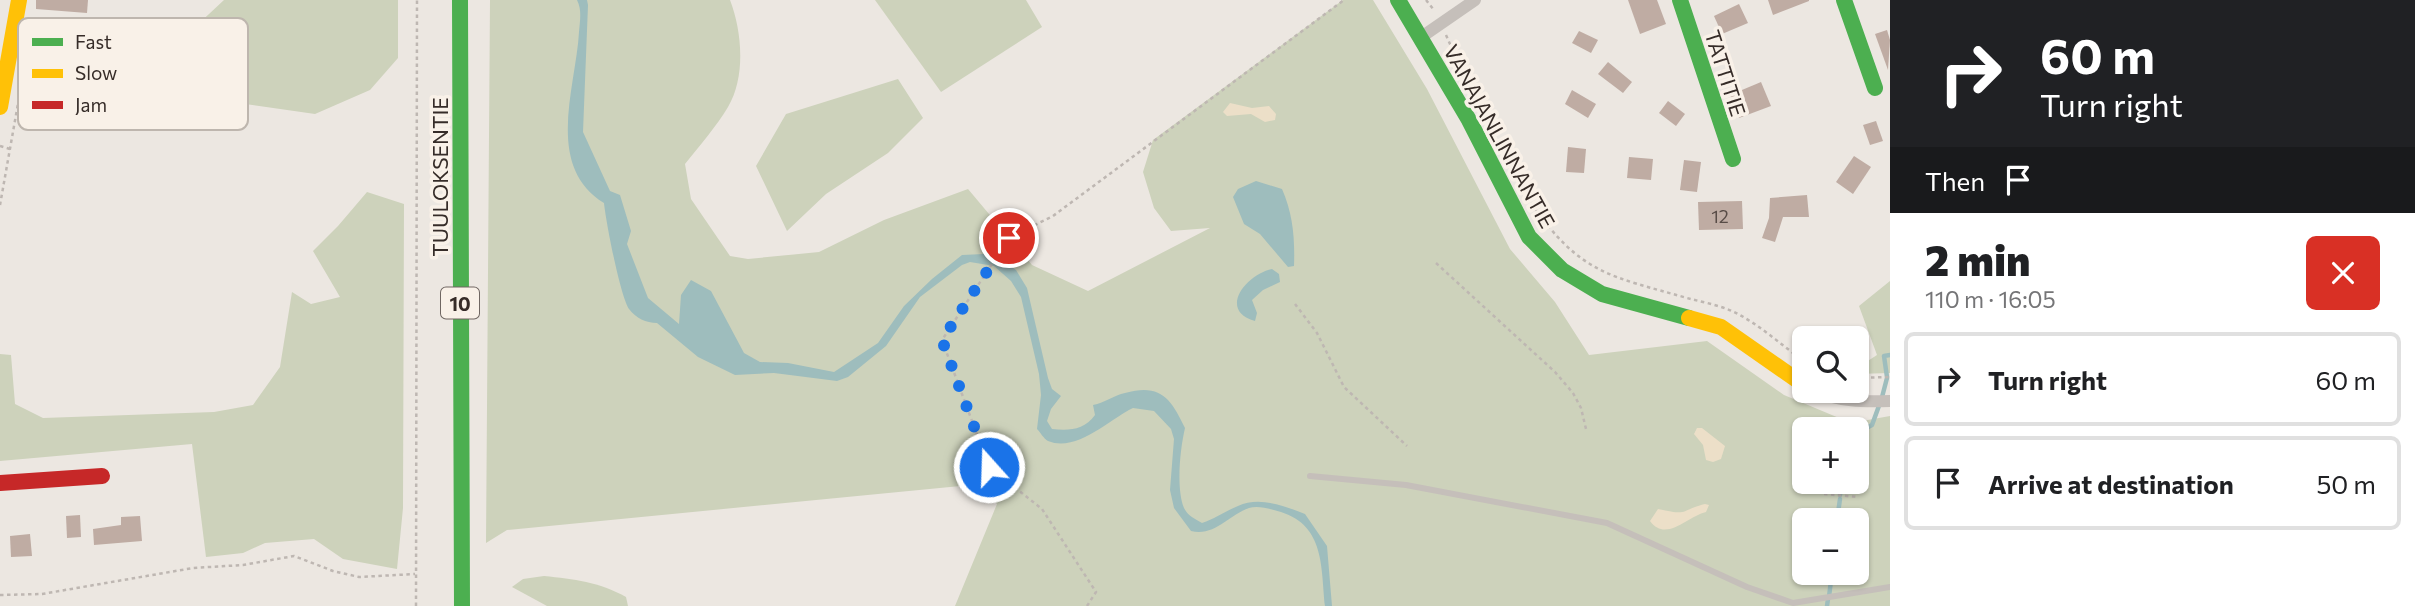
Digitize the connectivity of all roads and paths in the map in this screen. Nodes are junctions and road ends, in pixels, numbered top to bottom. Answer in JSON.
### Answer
{"nodes":[{"id":1,"x":19,"y":0,"type":"edge"},
{"id":2,"x":417,"y":0,"type":"edge"},
{"id":3,"x":460,"y":0,"type":"edge"},
{"id":4,"x":1344,"y":0,"type":"edge"},
{"id":5,"x":1398,"y":0,"type":"edge"},
{"id":6,"x":1475,"y":0,"type":"edge"},
{"id":7,"x":1680,"y":0,"type":"edge"},
{"id":8,"x":1844,"y":0,"type":"edge"},
{"id":9,"x":1420,"y":38,"type":"junction"},
{"id":10,"x":1875,"y":88,"type":"dead end"},
{"id":11,"x":0,"y":107,"type":"edge"},
{"id":12,"x":0,"y":146,"type":"edge"},
{"id":13,"x":10,"y":149,"type":"dead end"},
{"id":14,"x":1733,"y":159,"type":"dead end"},
{"id":15,"x":1526,"y":195,"type":"dead end"},
{"id":16,"x":1436,"y":263,"type":"dead end"},
{"id":17,"x":1294,"y":304,"type":"dead end"},
{"id":18,"x":1792,"y":352,"type":"edge"},
{"id":19,"x":1792,"y":377,"type":"edge"},
{"id":20,"x":1890,"y":377,"type":"edge"},
{"id":21,"x":1869,"y":378,"type":"edge"},
{"id":22,"x":1890,"y":401,"type":"edge"},
{"id":23,"x":1869,"y":402,"type":"edge"},
{"id":24,"x":1586,"y":429,"type":"dead end"},
{"id":25,"x":1407,"y":446,"type":"dead end"},
{"id":26,"x":102,"y":476,"type":"dead end"},
{"id":27,"x":1310,"y":476,"type":"dead end"},
{"id":28,"x":0,"y":483,"type":"edge"},
{"id":29,"x":1824,"y":494,"type":"dead end"},
{"id":30,"x":1858,"y":497,"type":"dead end"},
{"id":31,"x":415,"y":574,"type":"junction"},
{"id":32,"x":1890,"y":587,"type":"edge"},
{"id":33,"x":0,"y":595,"type":"edge"},
{"id":34,"x":1793,"y":605,"type":"edge"},
{"id":35,"x":416,"y":606,"type":"edge"},
{"id":36,"x":462,"y":606,"type":"edge"},
{"id":37,"x":1087,"y":606,"type":"edge"}],
"edges":[{"from":1,"to":11,"type":"main road"},
{"from":2,"to":31,"type":"path"},
{"from":3,"to":36,"type":"main road","name":"TUULOKSENTIE","number":"10"},
{"from":4,"to":37,"type":"path"},
{"from":5,"to":9,"type":"main road","name":"VANAJANLINNANTIE"},
{"from":6,"to":9,"type":"street"},
{"from":7,"to":14,"type":"main road","name":"TATTITIE"},
{"from":8,"to":10,"type":"main road"},
{"from":9,"to":19,"type":"main road","name":"VANAJANLINNANTIE"},
{"from":12,"to":13,"type":"path"},
{"from":15,"to":18,"type":"path"},
{"from":16,"to":24,"type":"path"},
{"from":17,"to":25,"type":"path"},
{"from":20,"to":21,"type":"path"},
{"from":22,"to":23,"type":"street"},
{"from":26,"to":28,"type":"main road"},
{"from":27,"to":34,"type":"lane"},
{"from":29,"to":30,"type":"path"},
{"from":31,"to":33,"type":"path"},
{"from":31,"to":35,"type":"path"},
{"from":32,"to":34,"type":"lane"}]}
